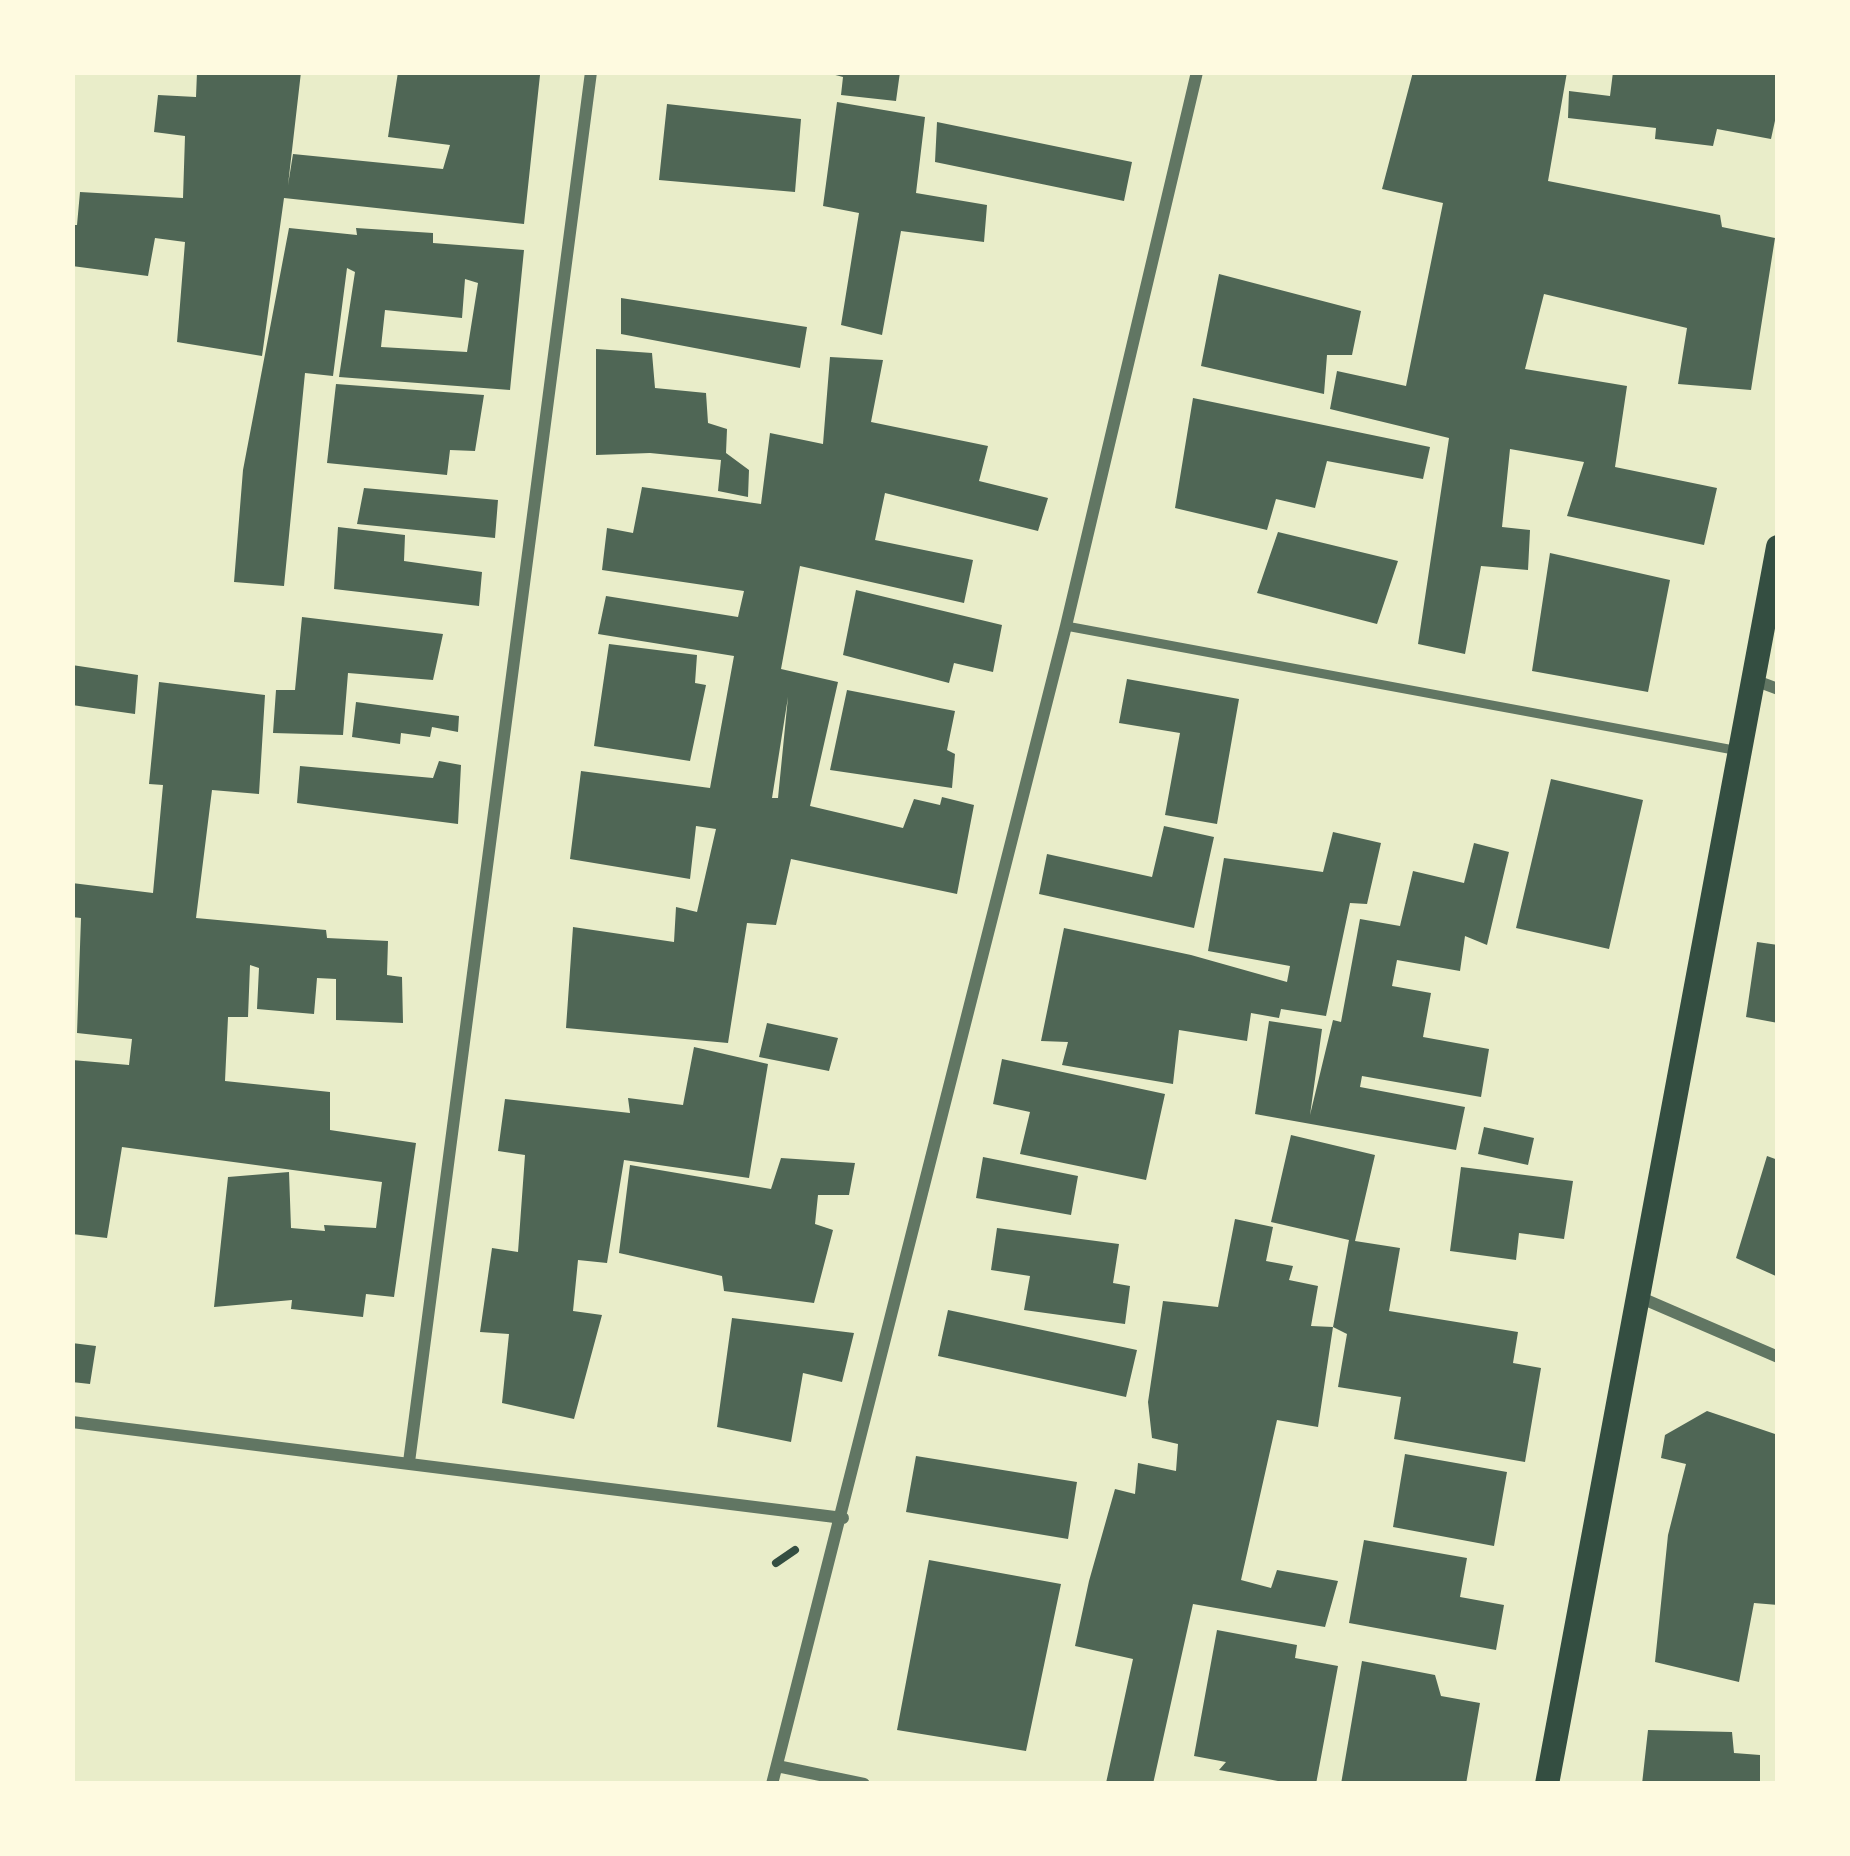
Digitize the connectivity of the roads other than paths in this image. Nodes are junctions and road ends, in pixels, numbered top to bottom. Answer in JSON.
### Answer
{"nodes":[{"id":1,"x":591,"y":72,"type":"edge"},
{"id":2,"x":1197,"y":72,"type":"edge"},
{"id":3,"x":1778,"y":547,"type":"edge"},
{"id":4,"x":1066,"y":626,"type":"junction"},
{"id":5,"x":1753,"y":679,"type":"junction"},
{"id":6,"x":1778,"y":689,"type":"edge"},
{"id":7,"x":1740,"y":751,"type":"junction"},
{"id":8,"x":1638,"y":1296,"type":"junction"},
{"id":9,"x":1778,"y":1357,"type":"edge"},
{"id":10,"x":72,"y":1422,"type":"edge"},
{"id":11,"x":409,"y":1462,"type":"junction"},
{"id":12,"x":843,"y":1518,"type":"junction"},
{"id":13,"x":778,"y":1766,"type":"junction"},
{"id":14,"x":772,"y":1784,"type":"edge"},
{"id":15,"x":864,"y":1784,"type":"edge"},
{"id":16,"x":1546,"y":1784,"type":"edge"}],
"edges":[{"from":1,"to":11,"type":"street"},
{"from":2,"to":4,"type":"street"},
{"from":3,"to":5,"type":"main road"},
{"from":4,"to":7,"type":"lane"},
{"from":4,"to":12,"type":"street"},
{"from":5,"to":6,"type":"street"},
{"from":5,"to":7,"type":"main road"},
{"from":7,"to":8,"type":"main road"},
{"from":8,"to":9,"type":"street"},
{"from":8,"to":16,"type":"main road"},
{"from":10,"to":11,"type":"street"},
{"from":11,"to":12,"type":"street"},
{"from":12,"to":13,"type":"street"},
{"from":13,"to":14,"type":"street"},
{"from":13,"to":15,"type":"street"}]}
